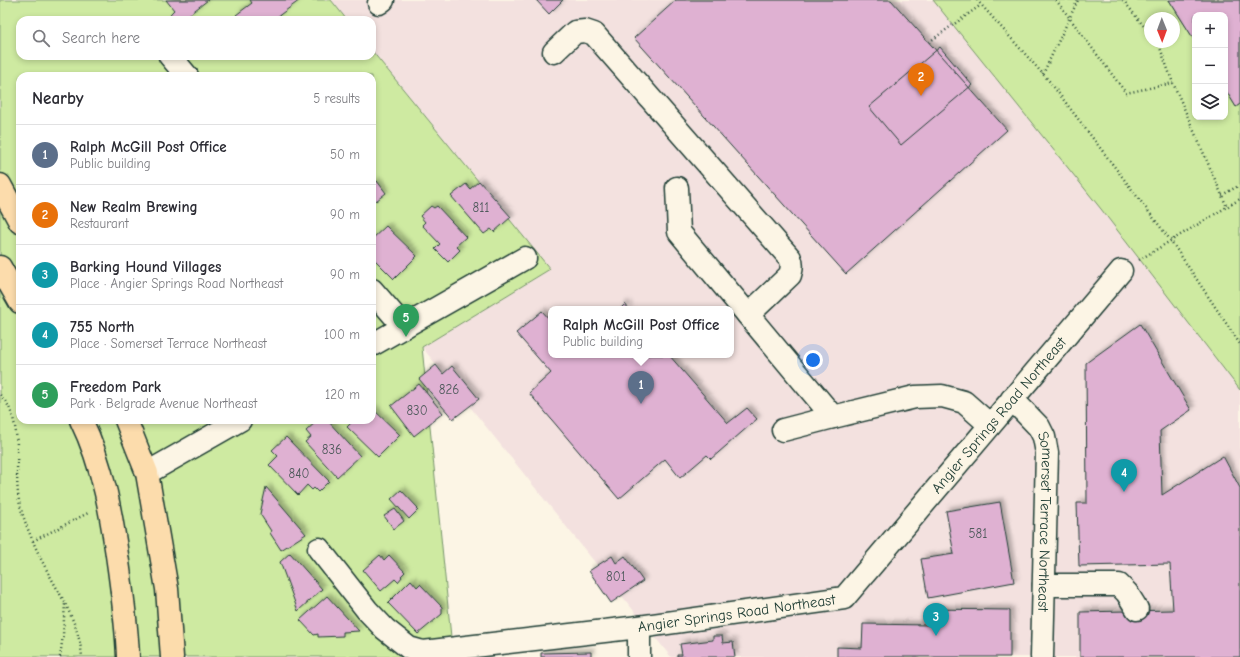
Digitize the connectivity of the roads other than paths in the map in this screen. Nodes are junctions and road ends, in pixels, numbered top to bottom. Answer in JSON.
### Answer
{"nodes":[{"id":1,"x":554,"y":52,"type":"dead end"},
{"id":2,"x":173,"y":60,"type":"edge"},
{"id":3,"x":184,"y":72,"type":"edge"},
{"id":4,"x":0,"y":185,"type":"edge"},
{"id":5,"x":676,"y":188,"type":"dead end"},
{"id":6,"x":16,"y":215,"type":"edge"},
{"id":7,"x":525,"y":258,"type":"dead end"},
{"id":8,"x":0,"y":267,"type":"edge"},
{"id":9,"x":1121,"y":271,"type":"road end"},
{"id":10,"x":16,"y":295,"type":"edge"},
{"id":11,"x":376,"y":295,"type":"edge"},
{"id":12,"x":748,"y":315,"type":"junction"},
{"id":13,"x":404,"y":327,"type":"junction"},
{"id":14,"x":376,"y":343,"type":"edge"},
{"id":15,"x":1012,"y":399,"type":"junction"},
{"id":16,"x":833,"y":417,"type":"junction"},
{"id":17,"x":83,"y":424,"type":"edge"},
{"id":18,"x":128,"y":424,"type":"edge"},
{"id":19,"x":233,"y":424,"type":"edge"},
{"id":20,"x":990,"y":425,"type":"junction"},
{"id":21,"x":783,"y":430,"type":"dead end"},
{"id":22,"x":147,"y":473,"type":"junction"},
{"id":23,"x":319,"y":549,"type":"dead end"},
{"id":24,"x":1044,"y":585,"type":"junction"},
{"id":25,"x":1137,"y":609,"type":"dead end"},
{"id":26,"x":639,"y":627,"type":"junction"},
{"id":27,"x":128,"y":657,"type":"edge"},
{"id":28,"x":172,"y":657,"type":"edge"},
{"id":29,"x":639,"y":657,"type":"edge"},
{"id":30,"x":1042,"y":657,"type":"edge"}],
"edges":[{"from":1,"to":12,"type":"street"},
{"from":2,"to":3,"type":"street"},
{"from":4,"to":6,"type":"highway"},
{"from":5,"to":12,"type":"street"},
{"from":7,"to":13,"type":"street"},
{"from":8,"to":10,"type":"highway"},
{"from":9,"to":15,"type":"street","name":"Angier Springs Road Northeast"},
{"from":11,"to":13,"type":"street"},
{"from":12,"to":16,"type":"street"},
{"from":13,"to":14,"type":"street"},
{"from":15,"to":20,"type":"street","name":"Angier Springs Road Northeast"},
{"from":15,"to":24,"type":"street","name":"Somerset Terrace Northeast"},
{"from":16,"to":20,"type":"street"},
{"from":16,"to":21,"type":"street"},
{"from":17,"to":27,"type":"highway"},
{"from":18,"to":22,"type":"highway"},
{"from":19,"to":22,"type":"street"},
{"from":20,"to":26,"type":"street","name":"Angier Springs Road Northeast"},
{"from":22,"to":28,"type":"highway"},
{"from":23,"to":26,"type":"street","name":"Angier Springs Road Northeast"},
{"from":24,"to":25,"type":"street"},
{"from":24,"to":30,"type":"street","name":"Somerset Terrace Northeast"},
{"from":26,"to":29,"type":"street"}]}
